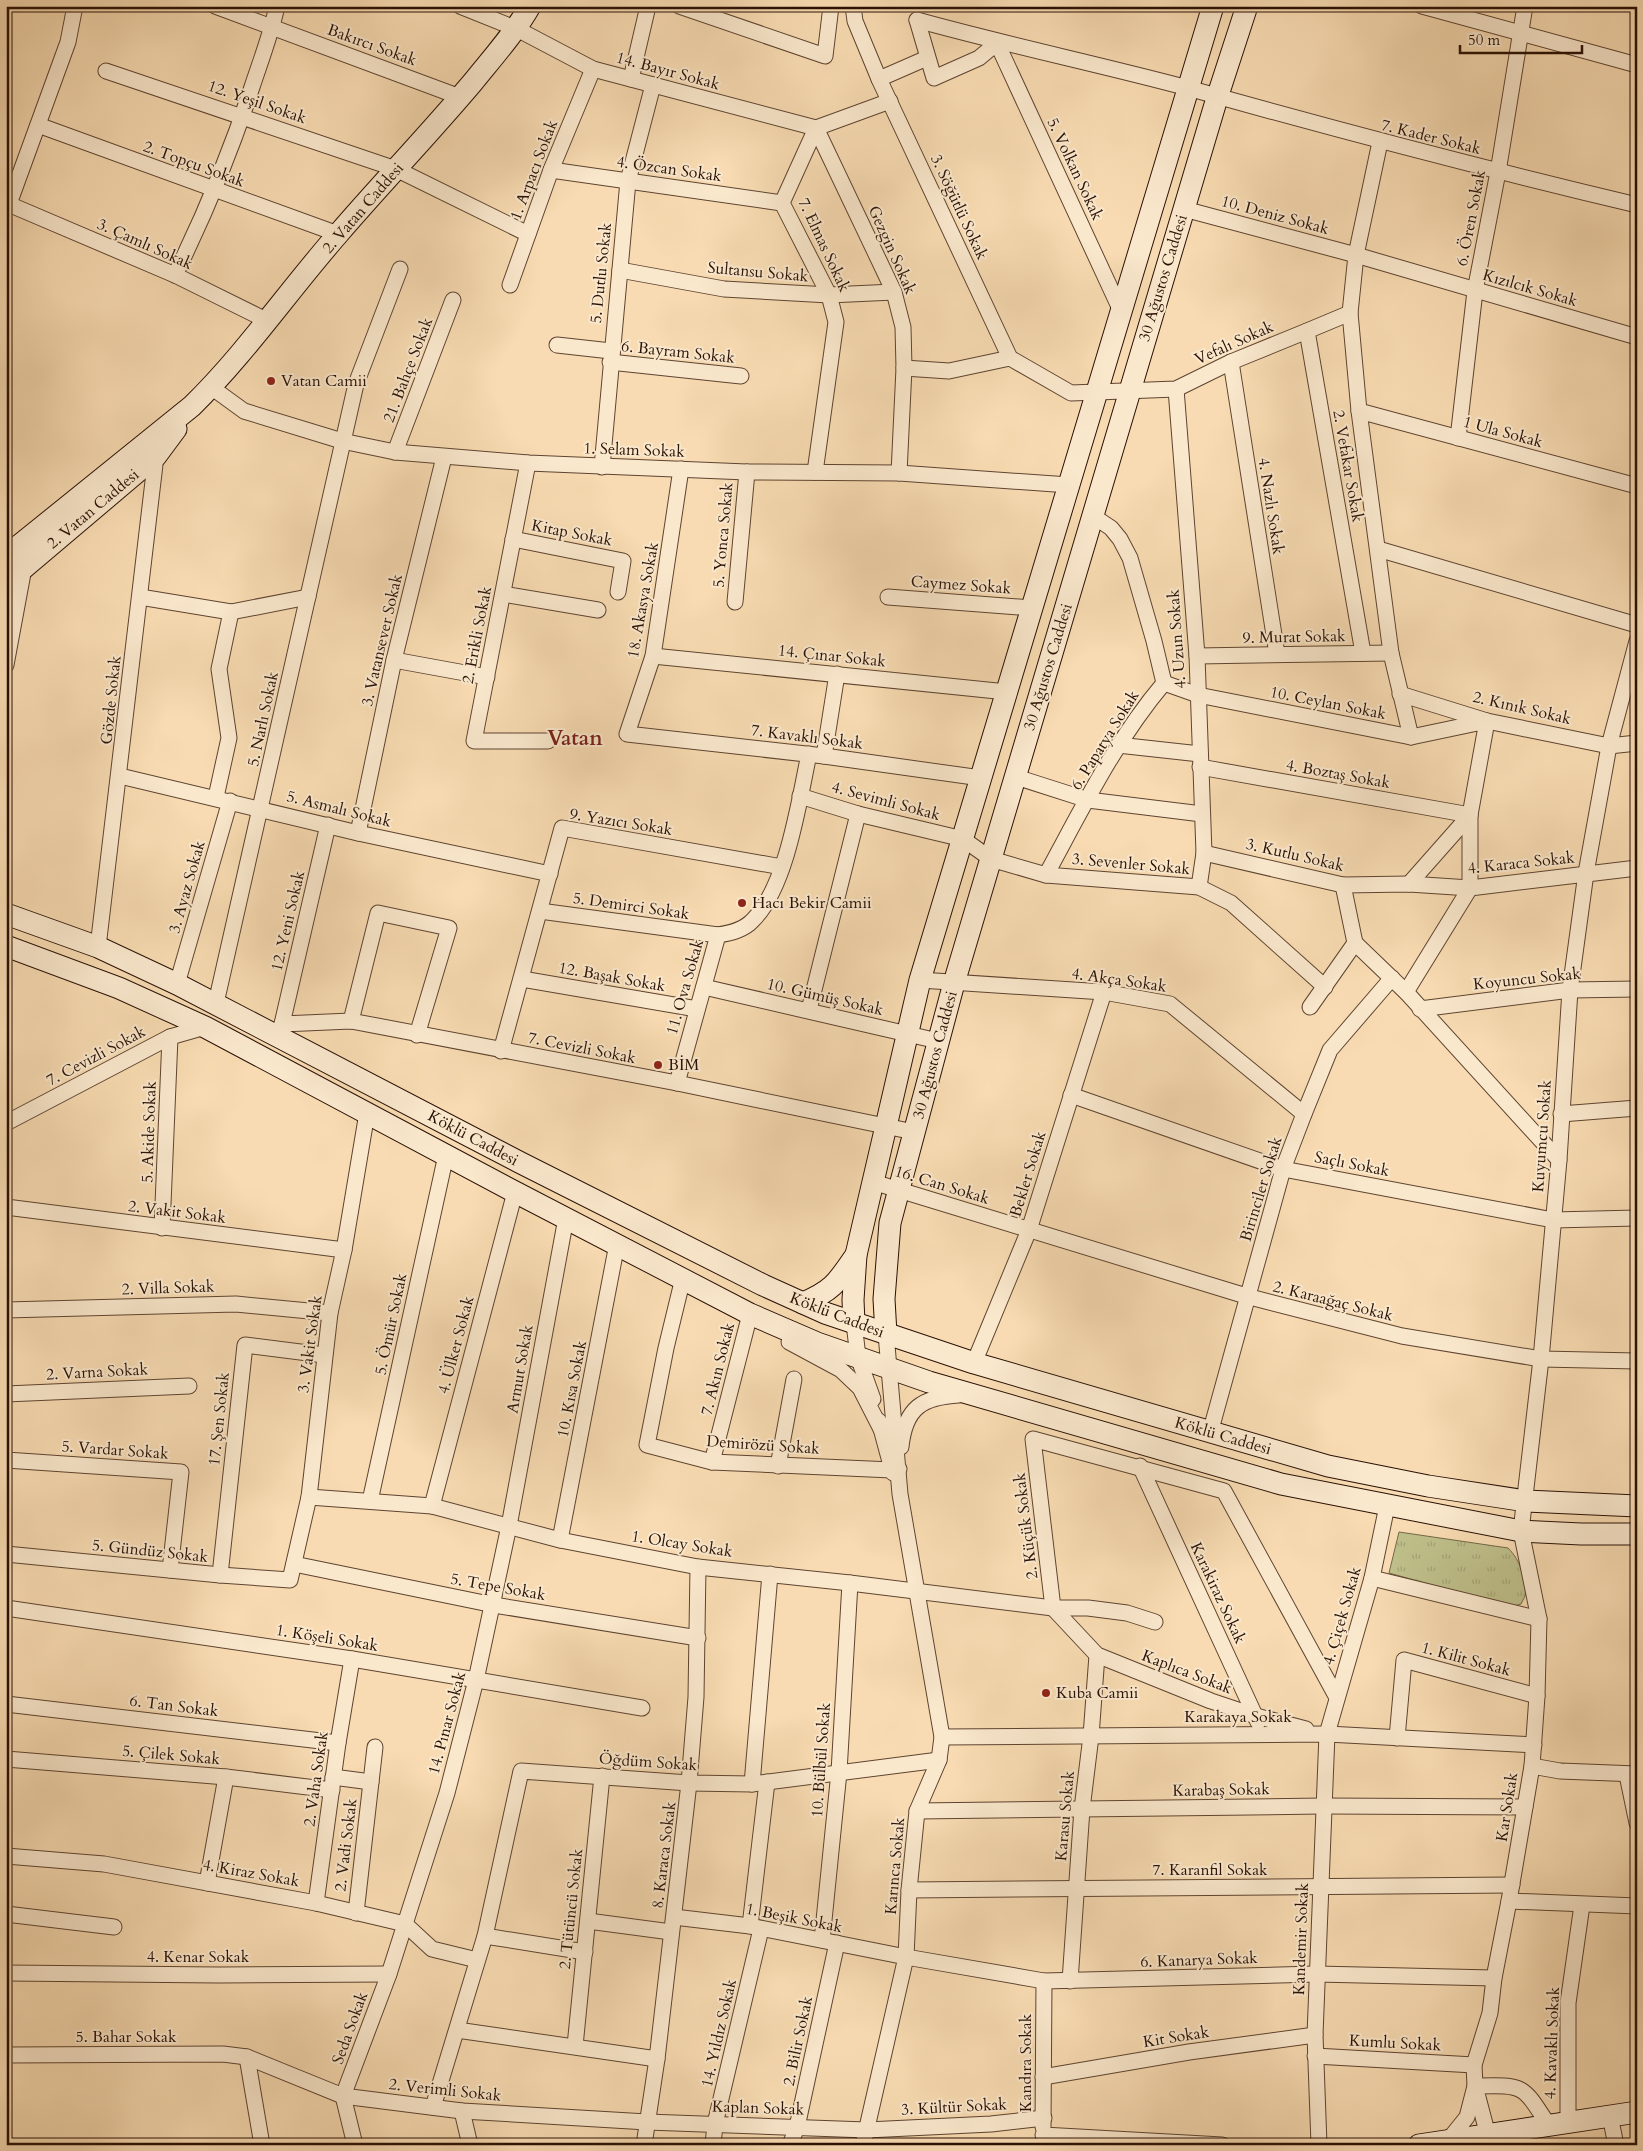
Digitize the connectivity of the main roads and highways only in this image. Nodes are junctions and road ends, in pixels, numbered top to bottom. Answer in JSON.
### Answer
{"nodes":[{"id":1,"x":530,"y":6,"type":"edge"},
{"id":2,"x":1213,"y":6,"type":"edge"},
{"id":3,"x":1248,"y":6,"type":"edge"},
{"id":4,"x":192,"y":406,"type":"junction"},
{"id":5,"x":6,"y":556,"type":"edge"},
{"id":6,"x":6,"y":583,"type":"edge"},
{"id":7,"x":6,"y":914,"type":"edge"},
{"id":8,"x":6,"y":946,"type":"edge"},
{"id":9,"x":856,"y":1255,"type":"junction"},
{"id":10,"x":886,"y":1262,"type":"junction"},
{"id":11,"x":803,"y":1303,"type":"junction"},
{"id":12,"x":854,"y":1323,"type":"junction"},
{"id":13,"x":886,"y":1334,"type":"junction"},
{"id":14,"x":925,"y":1348,"type":"junction"},
{"id":15,"x":1637,"y":1506,"type":"edge"},
{"id":16,"x":1637,"y":1534,"type":"edge"},
{"id":17,"x":1637,"y":2112,"type":"edge"},
{"id":18,"x":1489,"y":2140,"type":"edge"},
{"id":19,"x":1446,"y":2143,"type":"edge"},
{"id":20,"x":1419,"y":2145,"type":"edge"}],
"edges":[{"from":1,"to":4,"type":"main road","name":"2. Vatan Caddesi"},
{"from":2,"to":9,"type":"main road","name":"30 Ağustos Caddesi"},
{"from":3,"to":10,"type":"main road","name":"30 Ağustos Caddesi"},
{"from":4,"to":5,"type":"main road","name":"2. Vatan Caddesi"},
{"from":4,"to":6,"type":"main road","name":"2. Vatan Caddesi"},
{"from":7,"to":11,"type":"main road","name":"Köklü Caddesi"},
{"from":8,"to":16,"type":"main road","name":"Köklü Caddesi"},
{"from":9,"to":11,"type":"main road"},
{"from":9,"to":12,"type":"main road","name":"30 Ağustos Caddesi"},
{"from":10,"to":13,"type":"main road","name":"30 Ağustos Caddesi"},
{"from":10,"to":14,"type":"main road"},
{"from":11,"to":12,"type":"main road","name":"Köklü Caddesi"},
{"from":12,"to":13,"type":"main road","name":"Köklü Caddesi"},
{"from":13,"to":14,"type":"main road","name":"Köklü Caddesi"},
{"from":14,"to":15,"type":"main road","name":"Köklü Caddesi"},
{"from":17,"to":18,"type":"main road"},
{"from":18,"to":19,"type":"main road"},
{"from":19,"to":20,"type":"main road"}]}
